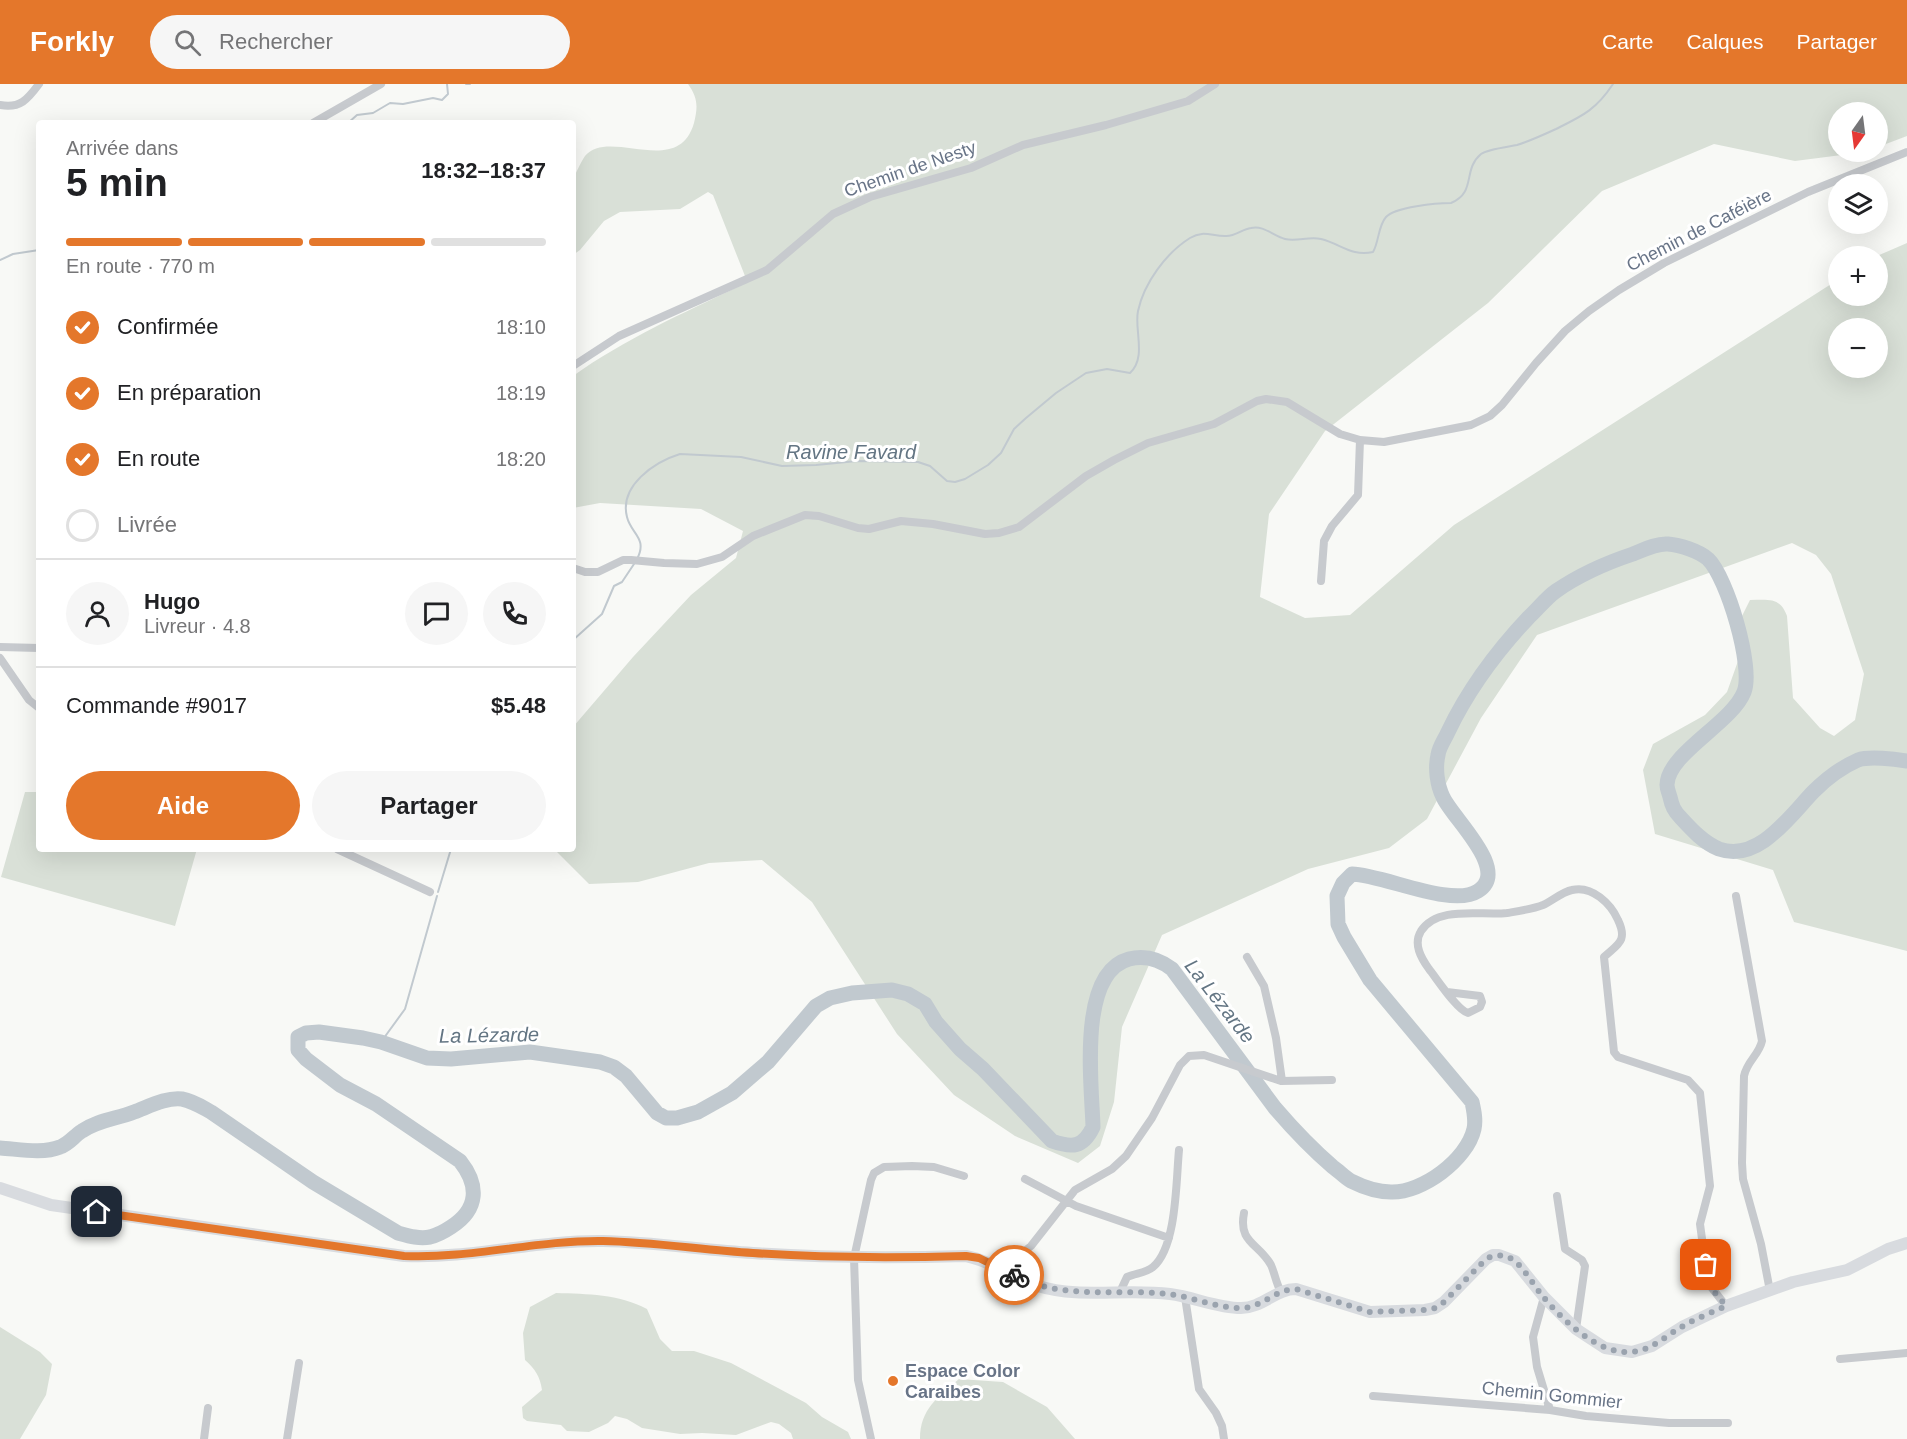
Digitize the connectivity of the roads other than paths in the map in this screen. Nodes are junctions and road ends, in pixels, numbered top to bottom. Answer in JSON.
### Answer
{"nodes":[{"id":1,"x":39,"y":84,"type":"edge"},
{"id":2,"x":381,"y":84,"type":"edge"},
{"id":3,"x":1215,"y":84,"type":"edge"},
{"id":4,"x":0,"y":105,"type":"edge"},
{"id":5,"x":318,"y":120,"type":"edge"},
{"id":6,"x":1907,"y":152,"type":"edge"},
{"id":7,"x":576,"y":364,"type":"edge"},
{"id":8,"x":1360,"y":440,"type":"junction"},
{"id":9,"x":576,"y":569,"type":"edge"},
{"id":10,"x":1321,"y":581,"type":"dead end"},
{"id":11,"x":0,"y":647,"type":"edge"},
{"id":12,"x":36,"y":648,"type":"edge"},
{"id":13,"x":0,"y":658,"type":"edge"},
{"id":14,"x":36,"y":706,"type":"edge"},
{"id":15,"x":343,"y":852,"type":"edge"},
{"id":16,"x":430,"y":892,"type":"dead end"},
{"id":17,"x":1736,"y":896,"type":"dead end"},
{"id":18,"x":1247,"y":957,"type":"dead end"},
{"id":19,"x":1447,"y":992,"type":"dead end"},
{"id":20,"x":1332,"y":1080,"type":"dead end"},
{"id":21,"x":1282,"y":1081,"type":"junction"},
{"id":22,"x":1179,"y":1150,"type":"dead end"},
{"id":23,"x":964,"y":1176,"type":"dead end"},
{"id":24,"x":1024,"y":1179,"type":"dead end"},
{"id":25,"x":0,"y":1188,"type":"edge"},
{"id":26,"x":1557,"y":1196,"type":"dead end"},
{"id":27,"x":1065,"y":1202,"type":"junction"},
{"id":28,"x":1244,"y":1213,"type":"dead end"},
{"id":29,"x":1170,"y":1238,"type":"junction"},
{"id":30,"x":1907,"y":1243,"type":"edge"},
{"id":31,"x":854,"y":1258,"type":"junction"},
{"id":32,"x":992,"y":1264,"type":"junction"},
{"id":33,"x":1770,"y":1291,"type":"junction"},
{"id":34,"x":1120,"y":1292,"type":"junction"},
{"id":35,"x":1281,"y":1292,"type":"junction"},
{"id":36,"x":1185,"y":1297,"type":"junction"},
{"id":37,"x":1544,"y":1297,"type":"junction"},
{"id":38,"x":1726,"y":1306,"type":"junction"},
{"id":39,"x":1576,"y":1329,"type":"junction"},
{"id":40,"x":1907,"y":1353,"type":"edge"},
{"id":41,"x":1840,"y":1359,"type":"dead end"},
{"id":42,"x":299,"y":1363,"type":"dead end"},
{"id":43,"x":1373,"y":1396,"type":"dead end"},
{"id":44,"x":208,"y":1408,"type":"dead end"},
{"id":45,"x":1550,"y":1410,"type":"junction"},
{"id":46,"x":1728,"y":1423,"type":"dead end"},
{"id":47,"x":204,"y":1439,"type":"edge"},
{"id":48,"x":286,"y":1439,"type":"edge"},
{"id":49,"x":871,"y":1439,"type":"edge"},
{"id":50,"x":1224,"y":1439,"type":"edge"}],
"edges":[{"from":1,"to":4,"type":"street"},
{"from":2,"to":5,"type":"street"},
{"from":3,"to":7,"type":"street","name":"Chemin de Nesty"},
{"from":6,"to":8,"type":"street","name":"Chemin de Caféière"},
{"from":8,"to":9,"type":"street","name":"Chemin de Caféière"},
{"from":8,"to":10,"type":"street"},
{"from":11,"to":12,"type":"street"},
{"from":13,"to":14,"type":"street"},
{"from":15,"to":16,"type":"street"},
{"from":17,"to":33,"type":"street"},
{"from":18,"to":21,"type":"street"},
{"from":19,"to":38,"type":"street"},
{"from":20,"to":21,"type":"street"},
{"from":21,"to":27,"type":"street"},
{"from":22,"to":29,"type":"street"},
{"from":23,"to":31,"type":"street"},
{"from":24,"to":27,"type":"street"},
{"from":25,"to":31,"type":"main road"},
{"from":26,"to":39,"type":"street"},
{"from":27,"to":29,"type":"street"},
{"from":27,"to":32,"type":"street"},
{"from":28,"to":35,"type":"street"},
{"from":29,"to":34,"type":"street"},
{"from":30,"to":33,"type":"main road"},
{"from":31,"to":32,"type":"main road"},
{"from":31,"to":49,"type":"street"},
{"from":32,"to":34,"type":"main road"},
{"from":33,"to":38,"type":"main road"},
{"from":34,"to":36,"type":"main road"},
{"from":35,"to":36,"type":"main road"},
{"from":35,"to":37,"type":"main road"},
{"from":36,"to":50,"type":"street"},
{"from":37,"to":39,"type":"main road"},
{"from":37,"to":45,"type":"street"},
{"from":38,"to":39,"type":"main road"},
{"from":40,"to":41,"type":"street"},
{"from":42,"to":48,"type":"street"},
{"from":43,"to":45,"type":"street","name":"Chemin Gommier"},
{"from":44,"to":47,"type":"street"},
{"from":45,"to":46,"type":"street","name":"Chemin Gommier"}]}
